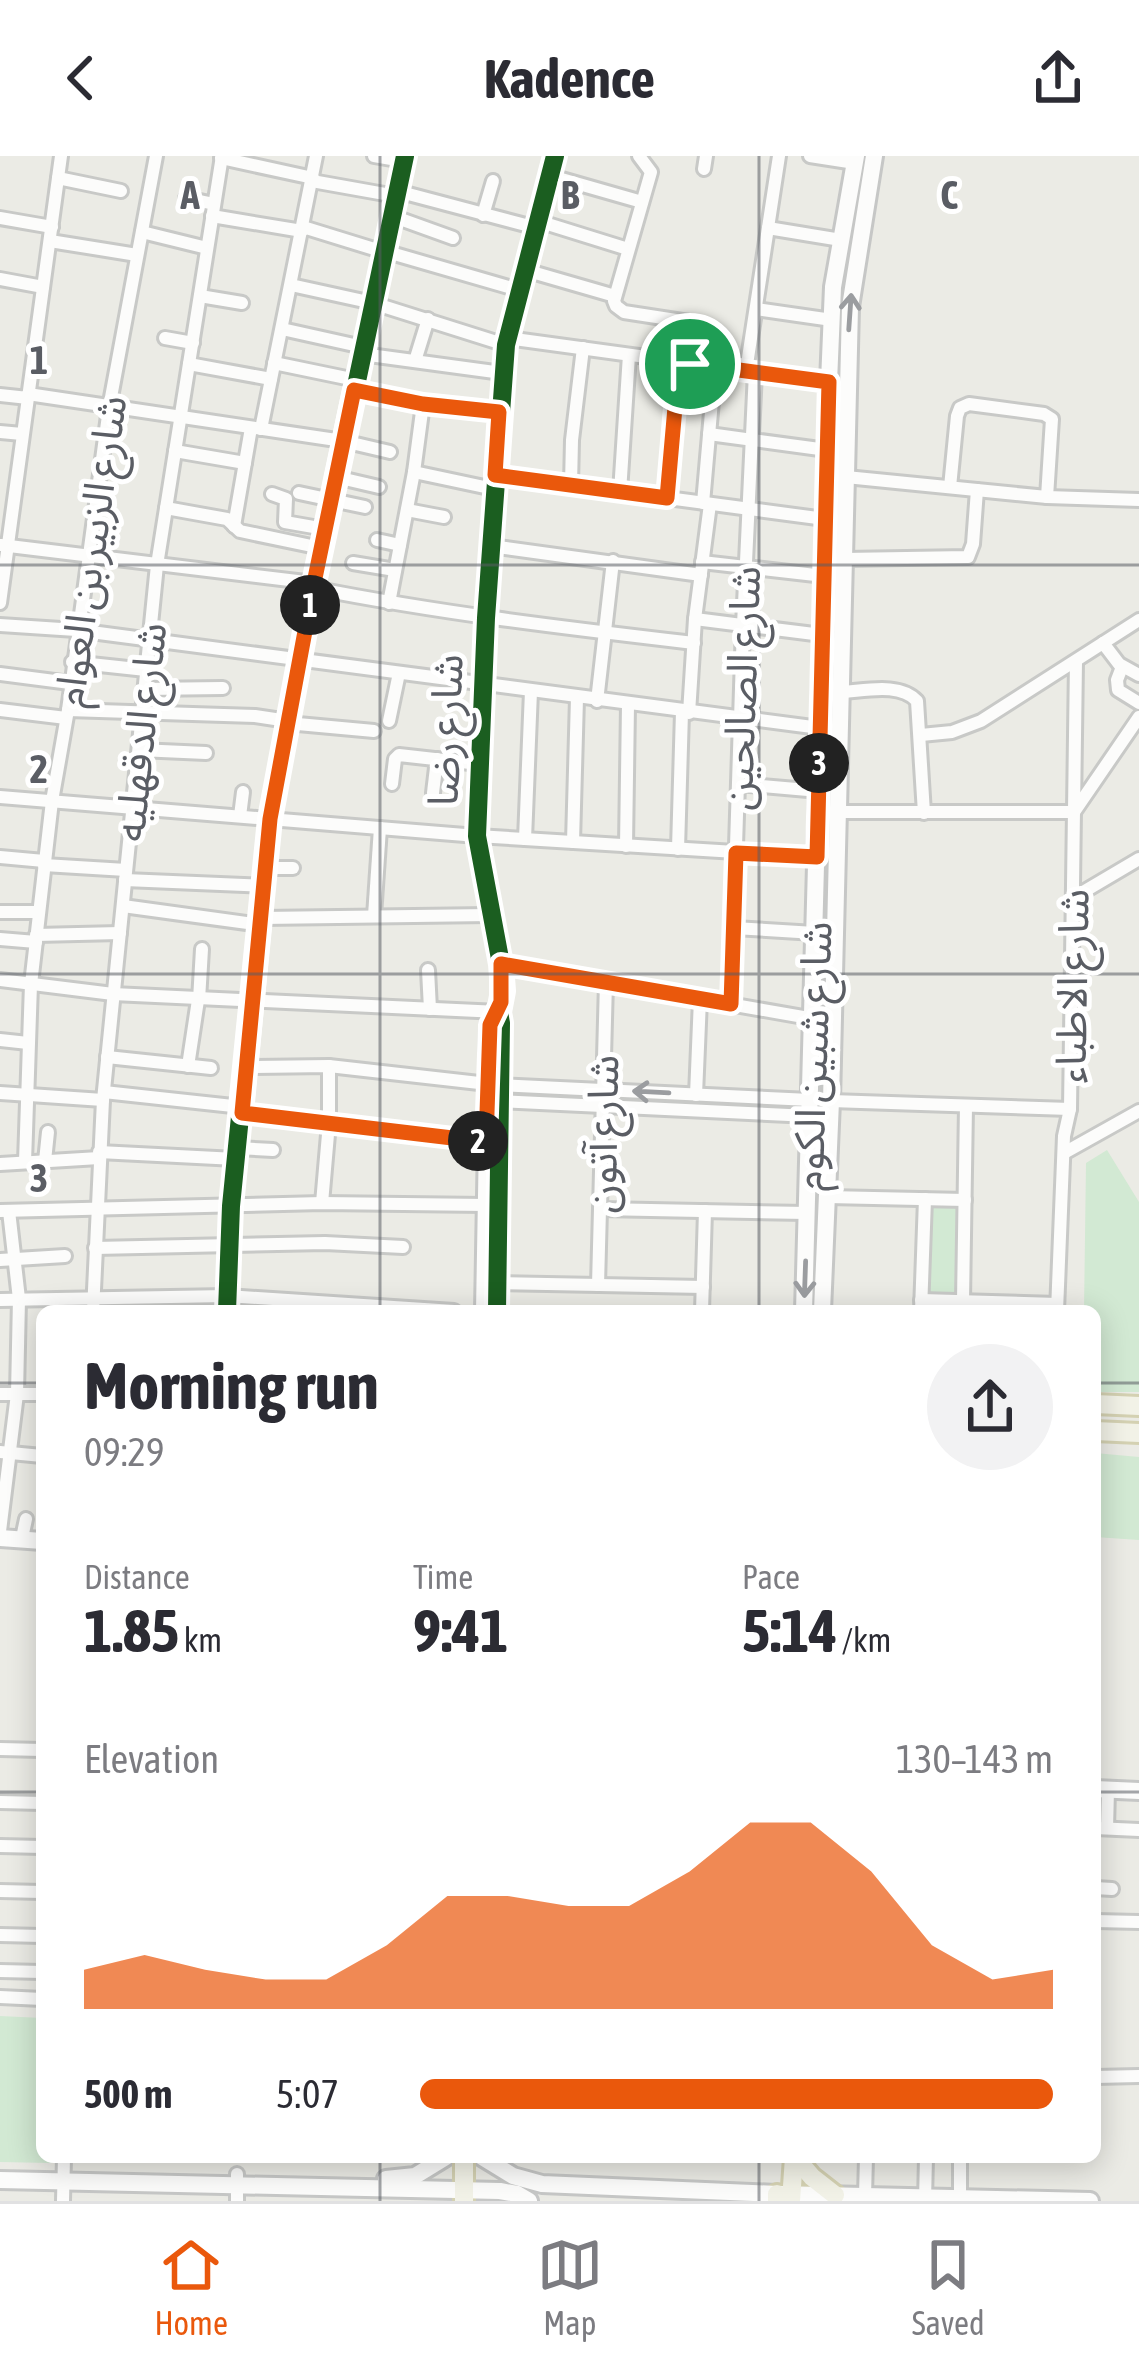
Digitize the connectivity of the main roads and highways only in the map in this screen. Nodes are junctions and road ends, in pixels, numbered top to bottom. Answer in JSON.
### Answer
{"nodes":[{"id":1,"x":1101,"y":1405,"type":"edge"},
{"id":2,"x":1138,"y":1409,"type":"edge"},
{"id":3,"x":1103,"y":1431,"type":"edge"},
{"id":4,"x":1139,"y":1433,"type":"edge"},
{"id":5,"x":464,"y":2163,"type":"edge"},
{"id":6,"x":796,"y":2163,"type":"edge"},
{"id":7,"x":800,"y":2163,"type":"edge"},
{"id":8,"x":464,"y":2196,"type":"edge"},
{"id":9,"x":800,"y":2198,"type":"edge"}],
"edges":[{"from":1,"to":2,"type":"main road"},
{"from":2,"to":3,"type":"main road"},
{"from":3,"to":4,"type":"main road"},
{"from":5,"to":8,"type":"main road"},
{"from":6,"to":9,"type":"main road"},
{"from":7,"to":9,"type":"main road"}]}
